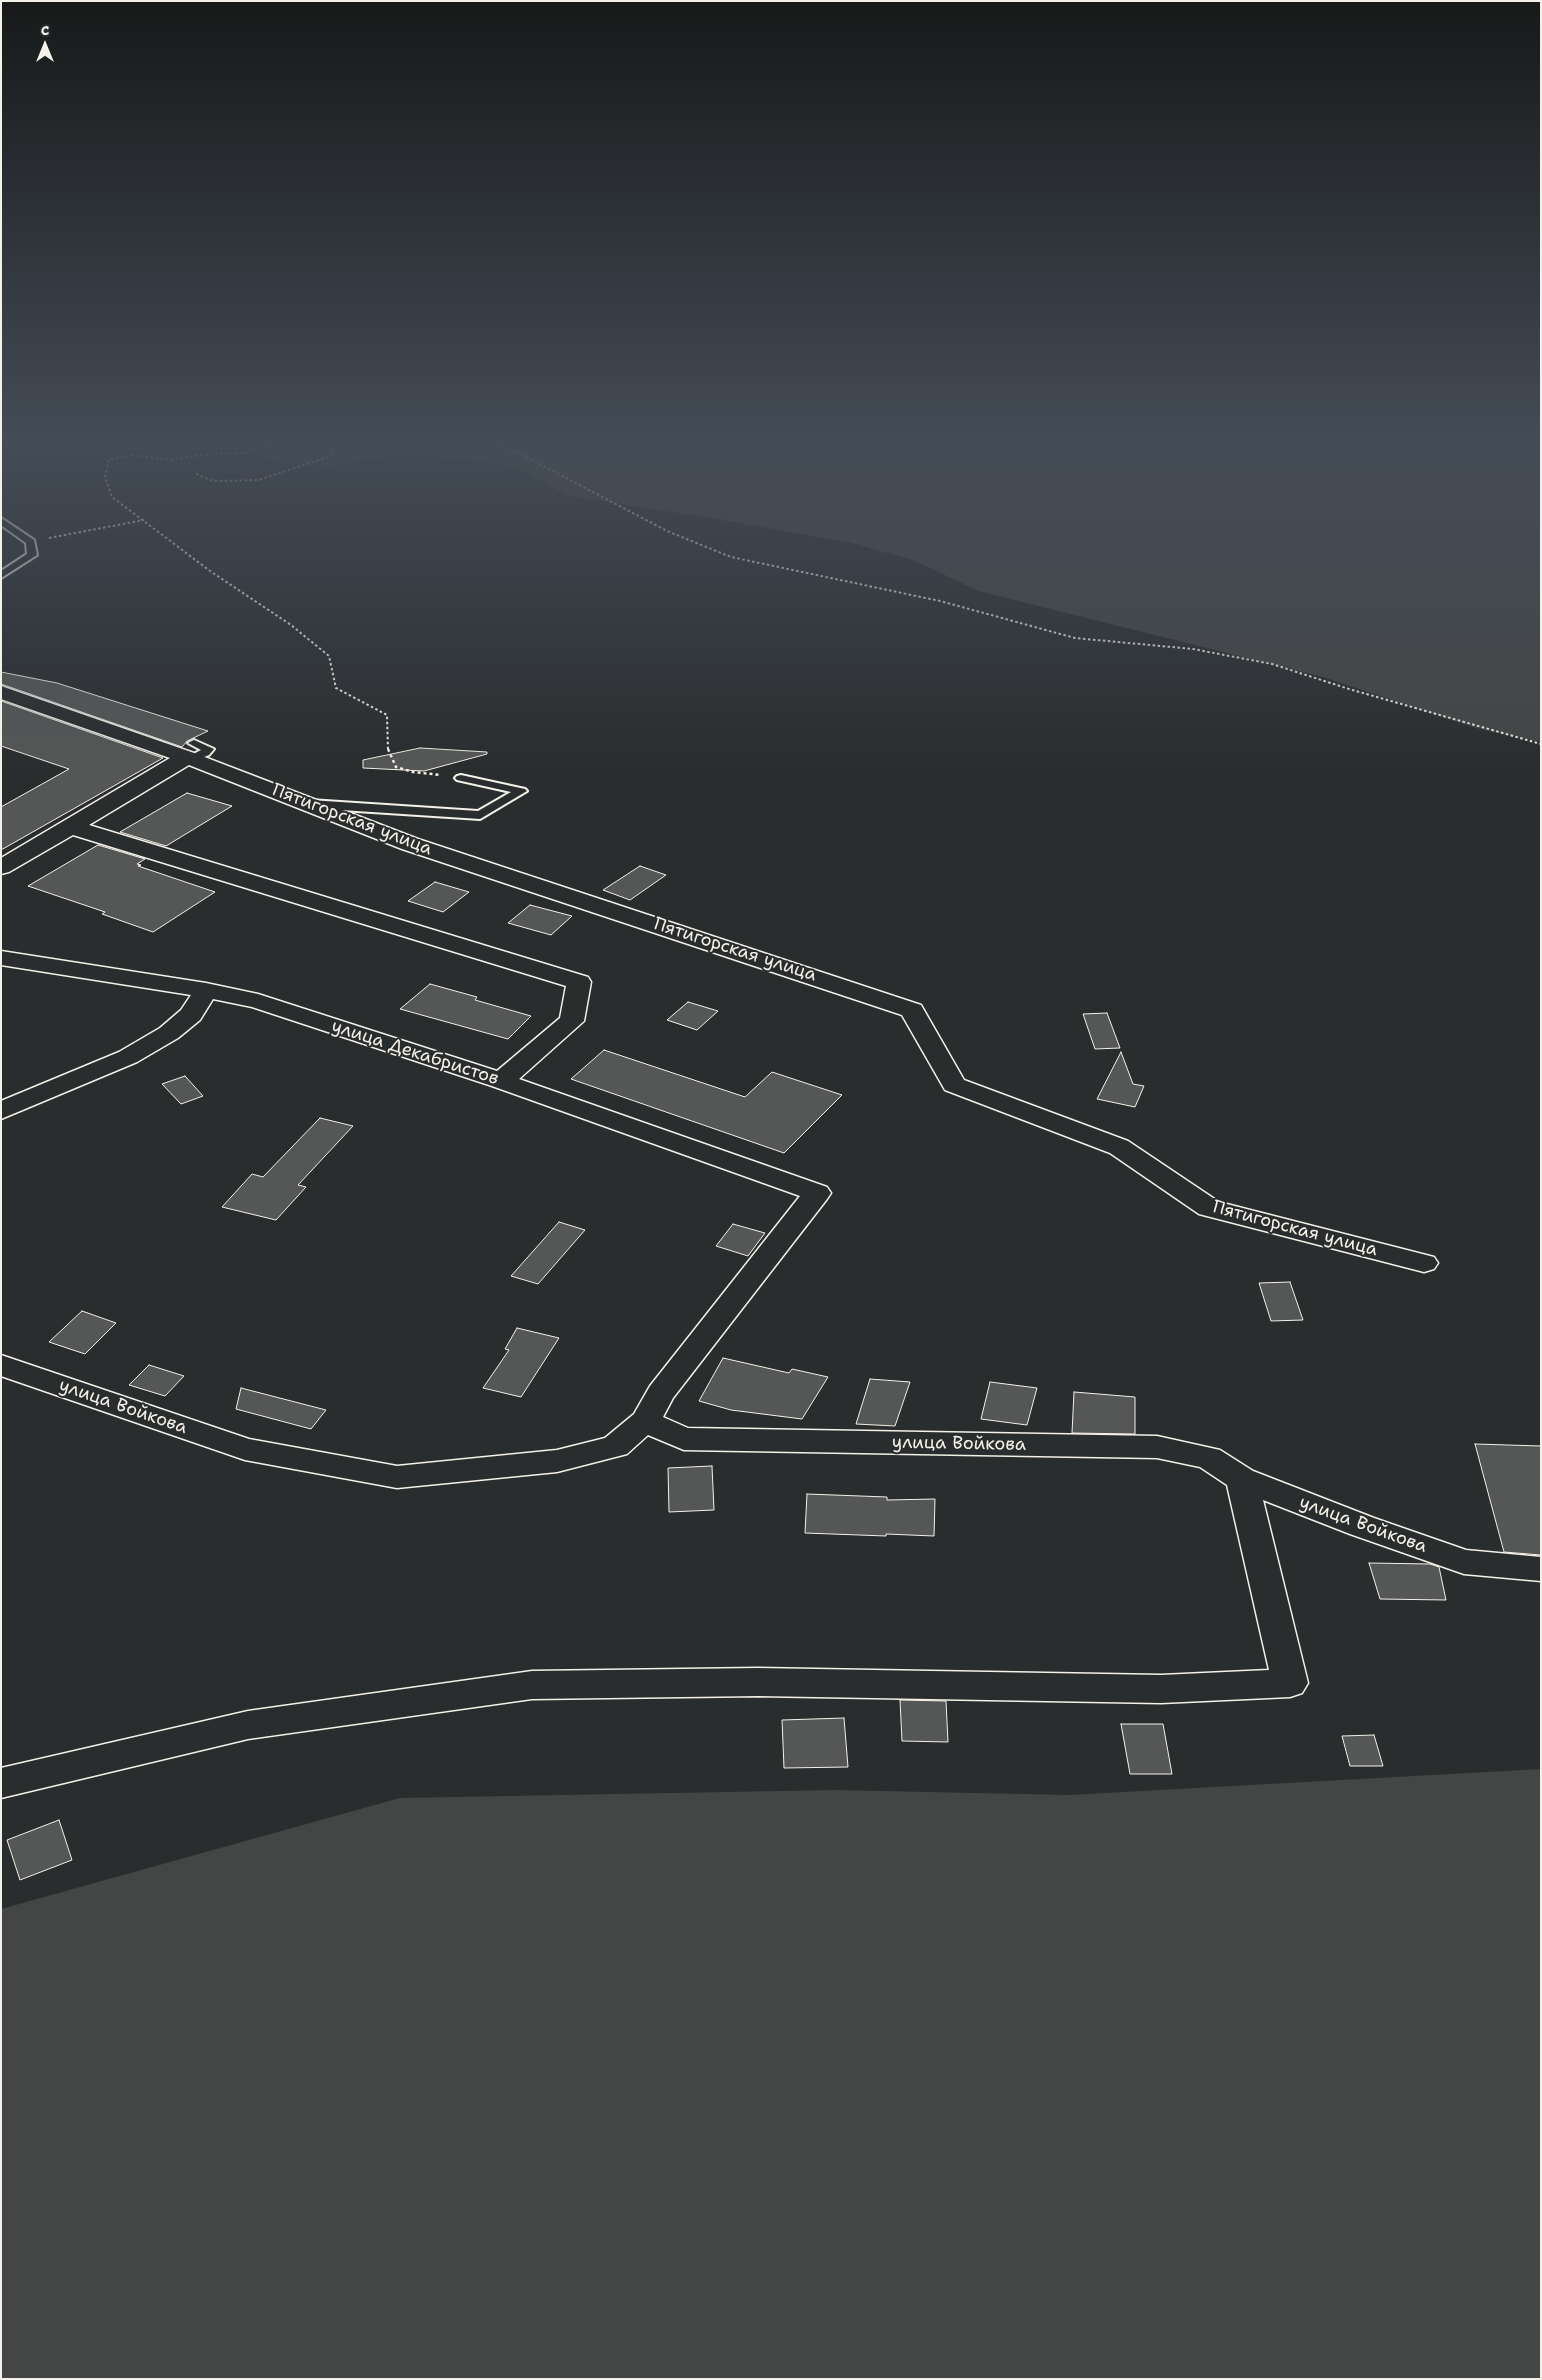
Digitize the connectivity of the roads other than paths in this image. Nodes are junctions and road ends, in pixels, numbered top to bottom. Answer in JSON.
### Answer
{"nodes":[{"id":1,"x":32,"y":551,"type":"edge"},
{"id":2,"x":1,"y":575,"type":"edge"},
{"id":3,"x":1,"y":692,"type":"edge"},
{"id":4,"x":191,"y":753,"type":"junction"},
{"id":5,"x":461,"y":778,"type":"road end"},
{"id":6,"x":306,"y":803,"type":"junction"},
{"id":7,"x":71,"y":827,"type":"junction"},
{"id":8,"x":1,"y":867,"type":"edge"},
{"id":9,"x":1,"y":958,"type":"edge"},
{"id":10,"x":206,"y":990,"type":"junction"},
{"id":11,"x":501,"y":1081,"type":"junction"},
{"id":12,"x":1,"y":1111,"type":"edge"},
{"id":13,"x":1424,"y":1263,"type":"dead end"},
{"id":14,"x":1,"y":1364,"type":"edge"},
{"id":15,"x":644,"y":1421,"type":"junction"},
{"id":16,"x":1242,"y":1479,"type":"junction"},
{"id":17,"x":1541,"y":1569,"type":"edge"},
{"id":18,"x":1,"y":1783,"type":"edge"}],
"edges":[{"from":1,"to":2,"type":"lane"},
{"from":3,"to":4,"type":"street","name":"Пятигорская улица"},
{"from":4,"to":6,"type":"street","name":"Пятигорская улица"},
{"from":4,"to":7,"type":"street"},
{"from":5,"to":6,"type":"lane"},
{"from":6,"to":13,"type":"street","name":"Пятигорская улица"},
{"from":7,"to":8,"type":"street"},
{"from":7,"to":11,"type":"street"},
{"from":9,"to":10,"type":"street","name":"улица Декабристов"},
{"from":10,"to":11,"type":"street","name":"улица Декабристов"},
{"from":10,"to":12,"type":"street"},
{"from":11,"to":15,"type":"street","name":"улица Декабристов"},
{"from":14,"to":15,"type":"street","name":"улица Войкова"},
{"from":15,"to":16,"type":"street","name":"улица Войкова"},
{"from":16,"to":17,"type":"street","name":"улица Войкова"},
{"from":16,"to":18,"type":"street"}]}
